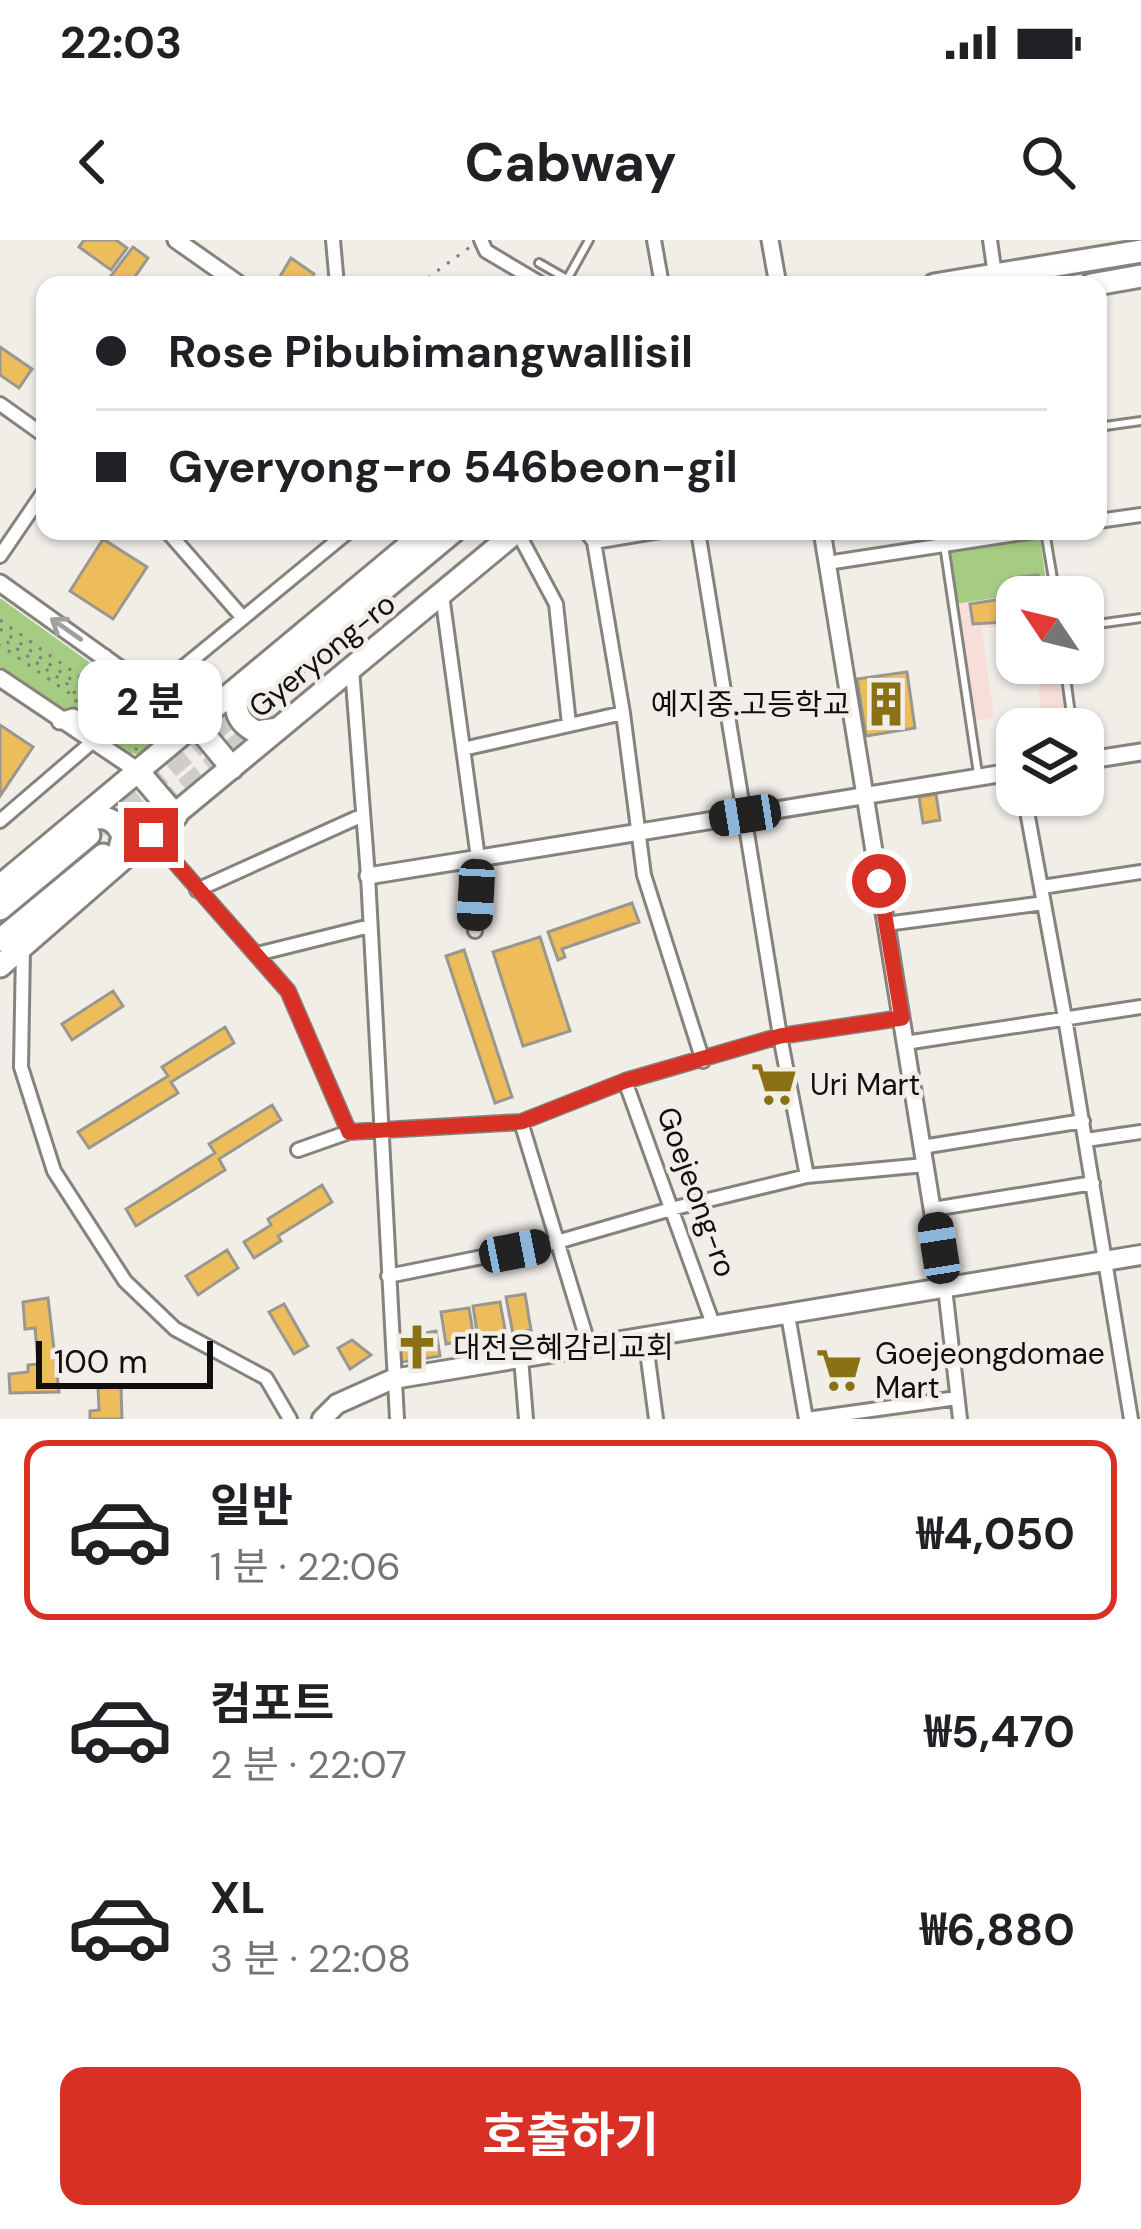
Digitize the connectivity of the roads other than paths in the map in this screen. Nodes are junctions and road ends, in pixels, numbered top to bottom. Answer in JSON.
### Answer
{"nodes":[{"id":1,"x":176,"y":240,"type":"edge"},
{"id":2,"x":333,"y":240,"type":"edge"},
{"id":3,"x":480,"y":240,"type":"edge"},
{"id":4,"x":589,"y":240,"type":"edge"},
{"id":5,"x":654,"y":240,"type":"edge"},
{"id":6,"x":770,"y":240,"type":"edge"},
{"id":7,"x":990,"y":240,"type":"edge"},
{"id":8,"x":1141,"y":251,"type":"edge"},
{"id":9,"x":538,"y":262,"type":"dead end"},
{"id":10,"x":995,"y":275,"type":"junction"},
{"id":11,"x":227,"y":276,"type":"edge"},
{"id":12,"x":336,"y":276,"type":"edge"},
{"id":13,"x":528,"y":276,"type":"edge"},
{"id":14,"x":557,"y":276,"type":"edge"},
{"id":15,"x":568,"y":276,"type":"edge"},
{"id":16,"x":660,"y":276,"type":"edge"},
{"id":17,"x":776,"y":276,"type":"edge"},
{"id":18,"x":989,"y":276,"type":"edge"},
{"id":19,"x":1141,"y":276,"type":"edge"},
{"id":20,"x":1107,"y":282,"type":"edge"},
{"id":21,"x":0,"y":404,"type":"edge"},
{"id":22,"x":1141,"y":421,"type":"edge"},
{"id":23,"x":1107,"y":427,"type":"edge"},
{"id":24,"x":36,"y":430,"type":"edge"},
{"id":25,"x":36,"y":503,"type":"edge"},
{"id":26,"x":1141,"y":515,"type":"edge"},
{"id":27,"x":1107,"y":520,"type":"edge"},
{"id":28,"x":174,"y":540,"type":"edge"},
{"id":29,"x":338,"y":540,"type":"edge"},
{"id":30,"x":416,"y":540,"type":"edge"},
{"id":31,"x":442,"y":540,"type":"edge"},
{"id":32,"x":489,"y":540,"type":"edge"},
{"id":33,"x":507,"y":540,"type":"edge"},
{"id":34,"x":522,"y":540,"type":"edge"},
{"id":35,"x":591,"y":540,"type":"edge"},
{"id":36,"x":699,"y":540,"type":"edge"},
{"id":37,"x":823,"y":540,"type":"edge"},
{"id":38,"x":976,"y":540,"type":"edge"},
{"id":39,"x":1047,"y":540,"type":"edge"},
{"id":40,"x":944,"y":545,"type":"junction"},
{"id":41,"x":0,"y":556,"type":"edge"},
{"id":42,"x":827,"y":563,"type":"junction"},
{"id":43,"x":1053,"y":576,"type":"edge"},
{"id":44,"x":0,"y":583,"type":"edge"},
{"id":45,"x":442,"y":596,"type":"junction"},
{"id":46,"x":243,"y":618,"type":"junction"},
{"id":47,"x":1141,"y":618,"type":"edge"},
{"id":48,"x":1104,"y":623,"type":"edge"},
{"id":49,"x":104,"y":657,"type":"junction"},
{"id":50,"x":352,"y":669,"type":"junction"},
{"id":51,"x":0,"y":678,"type":"edge"},
{"id":52,"x":252,"y":686,"type":"junction"},
{"id":53,"x":153,"y":692,"type":"junction"},
{"id":54,"x":623,"y":712,"type":"junction"},
{"id":55,"x":279,"y":720,"type":"junction"},
{"id":56,"x":60,"y":721,"type":"junction"},
{"id":57,"x":194,"y":722,"type":"junction"},
{"id":58,"x":569,"y":724,"type":"junction"},
{"id":59,"x":92,"y":742,"type":"junction"},
{"id":60,"x":463,"y":748,"type":"junction"},
{"id":61,"x":1141,"y":752,"type":"edge"},
{"id":62,"x":1104,"y":758,"type":"edge"},
{"id":63,"x":133,"y":762,"type":"junction"},
{"id":64,"x":232,"y":768,"type":"junction"},
{"id":65,"x":996,"y":774,"type":"edge"},
{"id":66,"x":979,"y":777,"type":"junction"},
{"id":67,"x":865,"y":795,"type":"junction"},
{"id":68,"x":363,"y":814,"type":"junction"},
{"id":69,"x":745,"y":815,"type":"junction"},
{"id":70,"x":176,"y":816,"type":"junction"},
{"id":71,"x":1028,"y":816,"type":"edge"},
{"id":72,"x":0,"y":820,"type":"edge"},
{"id":73,"x":83,"y":829,"type":"junction"},
{"id":74,"x":639,"y":832,"type":"junction"},
{"id":75,"x":151,"y":835,"type":"junction"},
{"id":76,"x":478,"y":858,"type":"junction"},
{"id":77,"x":108,"y":861,"type":"junction"},
{"id":78,"x":1141,"y":872,"type":"edge"},
{"id":79,"x":368,"y":876,"type":"junction"},
{"id":80,"x":0,"y":886,"type":"edge"},
{"id":81,"x":1042,"y":887,"type":"junction"},
{"id":82,"x":196,"y":890,"type":"junction"},
{"id":83,"x":1043,"y":903,"type":"junction"},
{"id":84,"x":0,"y":909,"type":"edge"},
{"id":85,"x":886,"y":925,"type":"junction"},
{"id":86,"x":370,"y":926,"type":"junction"},
{"id":87,"x":475,"y":931,"type":"dead end"},
{"id":88,"x":0,"y":940,"type":"edge"},
{"id":89,"x":22,"y":946,"type":"junction"},
{"id":90,"x":257,"y":954,"type":"junction"},
{"id":91,"x":0,"y":965,"type":"edge"},
{"id":92,"x":1141,"y":1006,"type":"edge"},
{"id":93,"x":902,"y":1018,"type":"junction"},
{"id":94,"x":1065,"y":1018,"type":"junction"},
{"id":95,"x":780,"y":1036,"type":"junction"},
{"id":96,"x":905,"y":1043,"type":"junction"},
{"id":97,"x":703,"y":1060,"type":"junction"},
{"id":98,"x":625,"y":1081,"type":"junction"},
{"id":99,"x":1083,"y":1121,"type":"junction"},
{"id":100,"x":521,"y":1122,"type":"junction"},
{"id":101,"x":379,"y":1130,"type":"junction"},
{"id":102,"x":349,"y":1132,"type":"junction"},
{"id":103,"x":1141,"y":1132,"type":"edge"},
{"id":104,"x":1086,"y":1140,"type":"junction"},
{"id":105,"x":922,"y":1147,"type":"junction"},
{"id":106,"x":298,"y":1150,"type":"dead end"},
{"id":107,"x":925,"y":1165,"type":"junction"},
{"id":108,"x":807,"y":1176,"type":"junction"},
{"id":109,"x":1093,"y":1183,"type":"junction"},
{"id":110,"x":671,"y":1209,"type":"junction"},
{"id":111,"x":933,"y":1209,"type":"junction"},
{"id":112,"x":557,"y":1242,"type":"junction"},
{"id":113,"x":1141,"y":1255,"type":"edge"},
{"id":114,"x":1107,"y":1261,"type":"junction"},
{"id":115,"x":388,"y":1276,"type":"junction"},
{"id":116,"x":945,"y":1288,"type":"junction"},
{"id":117,"x":788,"y":1315,"type":"junction"},
{"id":118,"x":713,"y":1324,"type":"junction"},
{"id":119,"x":644,"y":1336,"type":"junction"},
{"id":120,"x":589,"y":1346,"type":"junction"},
{"id":121,"x":520,"y":1358,"type":"junction"},
{"id":122,"x":393,"y":1379,"type":"junction"},
{"id":123,"x":1134,"y":1389,"type":"edge"},
{"id":124,"x":957,"y":1398,"type":"junction"},
{"id":125,"x":290,"y":1419,"type":"edge"},
{"id":126,"x":322,"y":1419,"type":"edge"},
{"id":127,"x":398,"y":1419,"type":"edge"},
{"id":128,"x":526,"y":1419,"type":"edge"},
{"id":129,"x":656,"y":1419,"type":"edge"},
{"id":130,"x":806,"y":1419,"type":"edge"},
{"id":131,"x":960,"y":1419,"type":"edge"},
{"id":132,"x":1131,"y":1419,"type":"edge"}],
"edges":[{"from":1,"to":11,"type":"street"},
{"from":2,"to":12,"type":"street"},
{"from":3,"to":13,"type":"street"},
{"from":4,"to":15,"type":"lane"},
{"from":5,"to":16,"type":"street"},
{"from":6,"to":17,"type":"street"},
{"from":7,"to":10,"type":"street"},
{"from":8,"to":10,"type":"main road"},
{"from":9,"to":14,"type":"lane"},
{"from":10,"to":18,"type":"main road"},
{"from":19,"to":20,"type":"main road"},
{"from":21,"to":24,"type":"street"},
{"from":22,"to":23,"type":"lane"},
{"from":25,"to":41,"type":"street"},
{"from":26,"to":27,"type":"street"},
{"from":28,"to":46,"type":"street"},
{"from":29,"to":46,"type":"street"},
{"from":30,"to":52,"type":"main road","name":"Gyeryong-ro"},
{"from":31,"to":52,"type":"main road","name":"Gyeryong-ro"},
{"from":32,"to":55,"type":"main road","name":"Gyeryong-ro"},
{"from":33,"to":45,"type":"main road","name":"Gyeryong-ro"},
{"from":34,"to":58,"type":"street","name":"Gyeryong-ro"},
{"from":35,"to":54,"type":"street"},
{"from":36,"to":69,"type":"street"},
{"from":37,"to":42,"type":"street"},
{"from":38,"to":40,"type":"street"},
{"from":39,"to":43,"type":"lane"},
{"from":40,"to":42,"type":"street"},
{"from":40,"to":66,"type":"lane"},
{"from":42,"to":67,"type":"street"},
{"from":49,"to":44,"type":"street","one_way":true},
{"from":45,"to":50,"type":"main road","name":"Gyeryong-ro"},
{"from":45,"to":60,"type":"street"},
{"from":46,"to":53,"type":"street"},
{"from":47,"to":48,"type":"lane"},
{"from":49,"to":53,"type":"street"},
{"from":49,"to":56,"type":"street"},
{"from":50,"to":55,"type":"main road","name":"Gyeryong-ro"},
{"from":50,"to":68,"type":"street"},
{"from":51,"to":56,"type":"street"},
{"from":52,"to":55,"type":"main road"},
{"from":52,"to":57,"type":"main road","name":"Gyeryong-ro"},
{"from":53,"to":57,"type":"street"},
{"from":54,"to":58,"type":"street"},
{"from":54,"to":74,"type":"street"},
{"from":55,"to":64,"type":"main road","name":"Gyeryong-ro"},
{"from":56,"to":59,"type":"street"},
{"from":57,"to":63,"type":"main road","name":"Gyeryong-ro"},
{"from":57,"to":64,"type":"main road"},
{"from":58,"to":60,"type":"street"},
{"from":59,"to":63,"type":"street"},
{"from":59,"to":72,"type":"street"},
{"from":60,"to":76,"type":"street"},
{"from":61,"to":62,"type":"street"},
{"from":63,"to":70,"type":"main road"},
{"from":63,"to":73,"type":"main road","name":"Gyeryong-ro"},
{"from":64,"to":70,"type":"main road","name":"Gyeryong-ro"},
{"from":65,"to":66,"type":"street"},
{"from":66,"to":67,"type":"street"},
{"from":67,"to":69,"type":"street"},
{"from":67,"to":85,"type":"street"},
{"from":68,"to":79,"type":"street"},
{"from":68,"to":82,"type":"street"},
{"from":69,"to":74,"type":"street"},
{"from":69,"to":95,"type":"street"},
{"from":70,"to":75,"type":"main road","name":"Gyeryong-ro"},
{"from":71,"to":81,"type":"street"},
{"from":73,"to":77,"type":"main road"},
{"from":73,"to":80,"type":"main road"},
{"from":73,"to":84,"type":"main road","name":"Gyeryong-ro"},
{"from":74,"to":76,"type":"street"},
{"from":74,"to":97,"type":"street"},
{"from":75,"to":77,"type":"main road","name":"Gyeryong-ro"},
{"from":75,"to":82,"type":"street"},
{"from":76,"to":79,"type":"street"},
{"from":76,"to":87,"type":"street"},
{"from":77,"to":88,"type":"main road","name":"Gyeryong-ro"},
{"from":77,"to":89,"type":"main road","name":"Gyeryong-ro"},
{"from":78,"to":81,"type":"street"},
{"from":79,"to":86,"type":"street"},
{"from":81,"to":83,"type":"street"},
{"from":82,"to":90,"type":"street"},
{"from":83,"to":85,"type":"street"},
{"from":83,"to":94,"type":"street"},
{"from":85,"to":93,"type":"street"},
{"from":86,"to":90,"type":"street"},
{"from":86,"to":101,"type":"street"},
{"from":89,"to":91,"type":"main road","name":"Gyeryong-ro"},
{"from":89,"to":125,"type":"street"},
{"from":90,"to":102,"type":"street"},
{"from":92,"to":94,"type":"street"},
{"from":93,"to":95,"type":"street"},
{"from":93,"to":96,"type":"street"},
{"from":94,"to":96,"type":"street"},
{"from":94,"to":99,"type":"street"},
{"from":95,"to":97,"type":"street"},
{"from":95,"to":108,"type":"street"},
{"from":96,"to":105,"type":"street"},
{"from":97,"to":98,"type":"street"},
{"from":98,"to":100,"type":"street"},
{"from":98,"to":110,"type":"street","name":"Goejeong-ro"},
{"from":99,"to":104,"type":"street"},
{"from":99,"to":105,"type":"street"},
{"from":100,"to":101,"type":"street"},
{"from":100,"to":112,"type":"street"},
{"from":101,"to":102,"type":"street"},
{"from":101,"to":115,"type":"street"},
{"from":102,"to":106,"type":"street"},
{"from":103,"to":104,"type":"street"},
{"from":104,"to":109,"type":"street"},
{"from":105,"to":107,"type":"street"},
{"from":107,"to":108,"type":"street"},
{"from":107,"to":111,"type":"street"},
{"from":108,"to":110,"type":"street"},
{"from":109,"to":111,"type":"street"},
{"from":109,"to":114,"type":"street"},
{"from":110,"to":112,"type":"street"},
{"from":110,"to":118,"type":"street","name":"Goejeong-ro"},
{"from":111,"to":116,"type":"street"},
{"from":112,"to":115,"type":"street"},
{"from":112,"to":120,"type":"street"},
{"from":113,"to":114,"type":"main road","name":"Goejeong-ro"},
{"from":114,"to":116,"type":"main road","name":"Goejeong-ro"},
{"from":114,"to":123,"type":"street"},
{"from":115,"to":122,"type":"street"},
{"from":116,"to":117,"type":"main road","name":"Goejeong-ro"},
{"from":116,"to":124,"type":"street"},
{"from":117,"to":118,"type":"main road","name":"Goejeong-ro"},
{"from":117,"to":130,"type":"street"},
{"from":118,"to":119,"type":"main road","name":"Goejeong-ro"},
{"from":119,"to":120,"type":"main road","name":"Goejeong-ro"},
{"from":119,"to":129,"type":"street"},
{"from":120,"to":121,"type":"main road","name":"Goejeong-ro"},
{"from":121,"to":122,"type":"main road","name":"Goejeong-ro"},
{"from":121,"to":128,"type":"street"},
{"from":122,"to":126,"type":"main road","name":"Goejeong-ro"},
{"from":122,"to":127,"type":"street"},
{"from":123,"to":132,"type":"street"},
{"from":124,"to":130,"type":"street"},
{"from":124,"to":131,"type":"street"}]}
